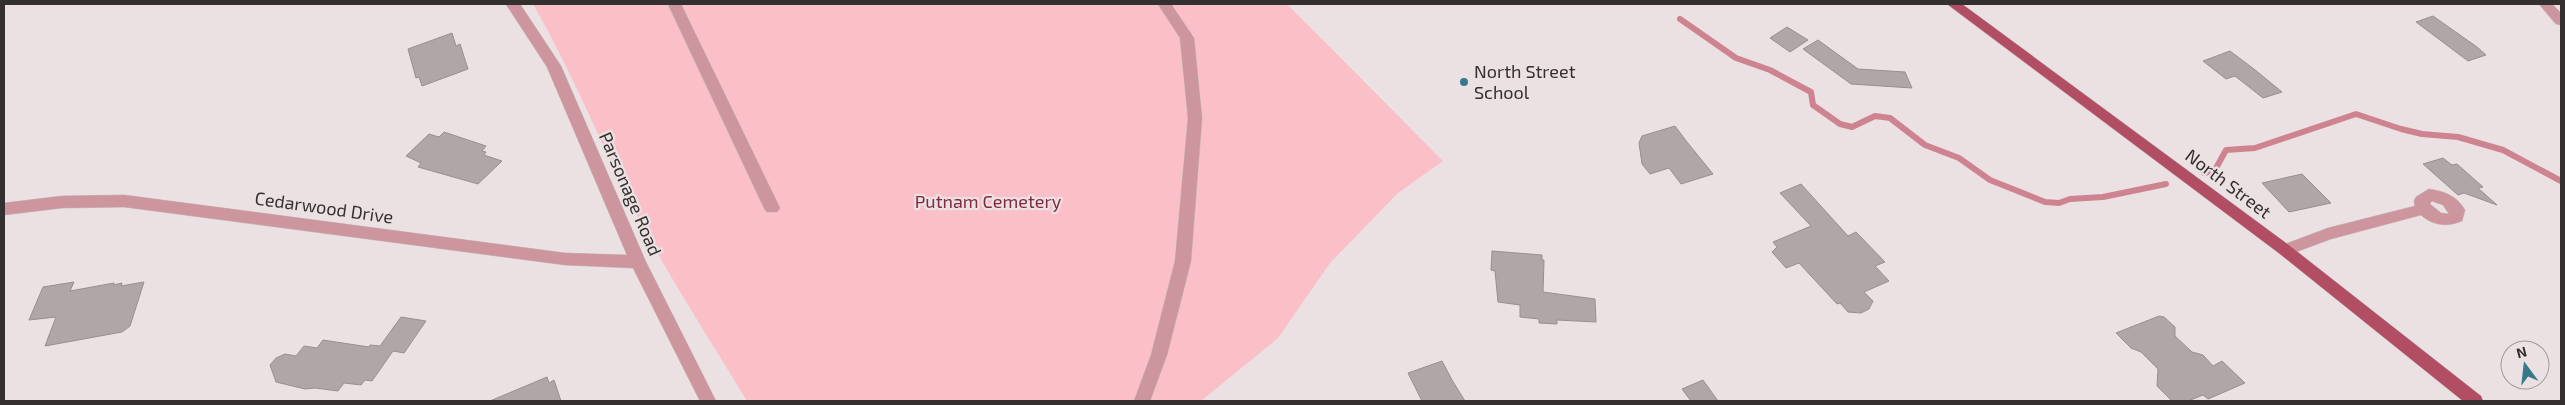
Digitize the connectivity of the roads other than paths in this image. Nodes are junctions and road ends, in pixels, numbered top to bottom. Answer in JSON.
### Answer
{"nodes":[{"id":1,"x":513,"y":4,"type":"edge"},
{"id":2,"x":674,"y":4,"type":"edge"},
{"id":3,"x":1164,"y":4,"type":"edge"},
{"id":4,"x":1954,"y":4,"type":"edge"},
{"id":5,"x":2545,"y":4,"type":"edge"},
{"id":6,"x":2561,"y":21,"type":"edge"},
{"id":7,"x":772,"y":208,"type":"dead end"},
{"id":8,"x":4,"y":209,"type":"edge"},
{"id":9,"x":2424,"y":210,"type":"dead end"},
{"id":10,"x":2285,"y":250,"type":"junction"},
{"id":11,"x":638,"y":262,"type":"junction"},
{"id":12,"x":708,"y":401,"type":"edge"},
{"id":13,"x":1142,"y":401,"type":"edge"},
{"id":14,"x":2475,"y":401,"type":"edge"}],
"edges":[{"from":1,"to":11,"type":"street","name":"Parsonage Road"},
{"from":2,"to":7,"type":"street"},
{"from":3,"to":13,"type":"street"},
{"from":4,"to":10,"type":"main road","name":"North Street"},
{"from":5,"to":6,"type":"street"},
{"from":8,"to":11,"type":"street","name":"Cedarwood Drive"},
{"from":9,"to":10,"type":"street"},
{"from":10,"to":14,"type":"main road","name":"North Street"},
{"from":11,"to":12,"type":"street","name":"Parsonage Road"}]}
